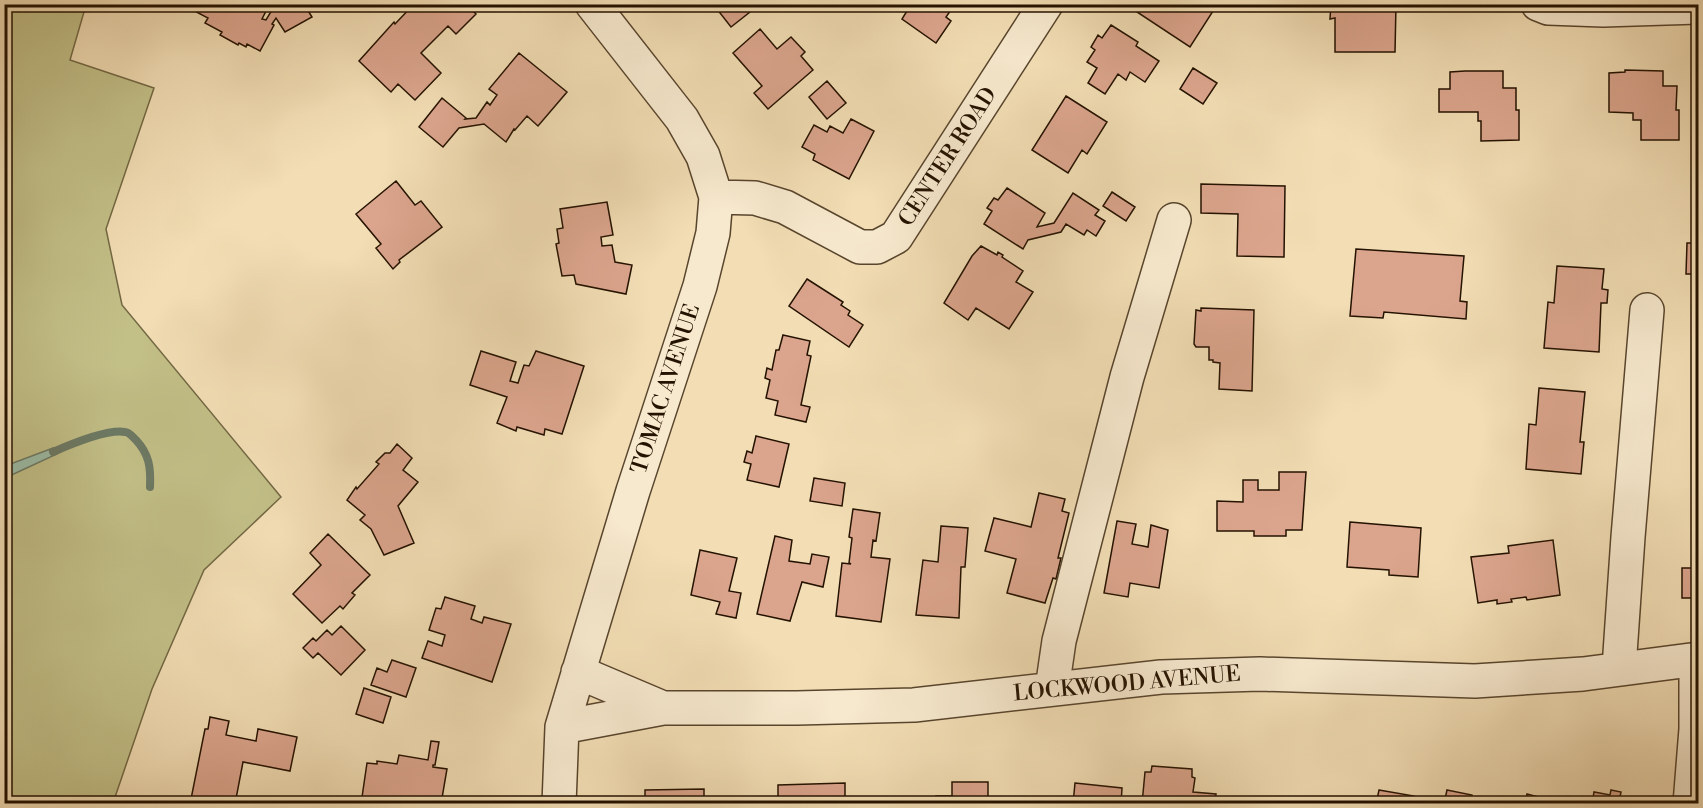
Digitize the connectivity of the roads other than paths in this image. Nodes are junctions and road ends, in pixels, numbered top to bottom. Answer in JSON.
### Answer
{"nodes":[{"id":1,"x":1046,"y":4,"type":"edge"},
{"id":2,"x":1538,"y":4,"type":"edge"},
{"id":3,"x":1698,"y":7,"type":"edge"},
{"id":4,"x":609,"y":11,"type":"edge"},
{"id":5,"x":716,"y":197,"type":"junction"},
{"id":6,"x":1174,"y":220,"type":"dead end"},
{"id":7,"x":1647,"y":310,"type":"dead end"},
{"id":8,"x":1697,"y":659,"type":"edge"},
{"id":9,"x":1619,"y":668,"type":"junction"},
{"id":10,"x":578,"y":672,"type":"junction"},
{"id":11,"x":1052,"y":689,"type":"junction"},
{"id":12,"x":663,"y":708,"type":"junction"},
{"id":13,"x":562,"y":727,"type":"junction"},
{"id":14,"x":559,"y":804,"type":"edge"},
{"id":15,"x":1690,"y":804,"type":"edge"}],
"edges":[{"from":1,"to":5,"type":"street","name":"CENTER ROAD"},
{"from":2,"to":3,"type":"street"},
{"from":4,"to":5,"type":"street","name":"TOMAC AVENUE"},
{"from":5,"to":10,"type":"street","name":"TOMAC AVENUE"},
{"from":6,"to":11,"type":"street"},
{"from":7,"to":9,"type":"street"},
{"from":8,"to":9,"type":"street","name":"LOCKWOOD AVENUE"},
{"from":8,"to":15,"type":"street"},
{"from":9,"to":11,"type":"street","name":"LOCKWOOD AVENUE"},
{"from":10,"to":12,"type":"street","name":"LOCKWOOD AVENUE"},
{"from":10,"to":13,"type":"street","name":"TOMAC AVENUE"},
{"from":11,"to":12,"type":"street","name":"LOCKWOOD AVENUE"},
{"from":12,"to":13,"type":"street","name":"LOCKWOOD AVENUE"},
{"from":13,"to":14,"type":"street","name":"TOMAC AVENUE"}]}
